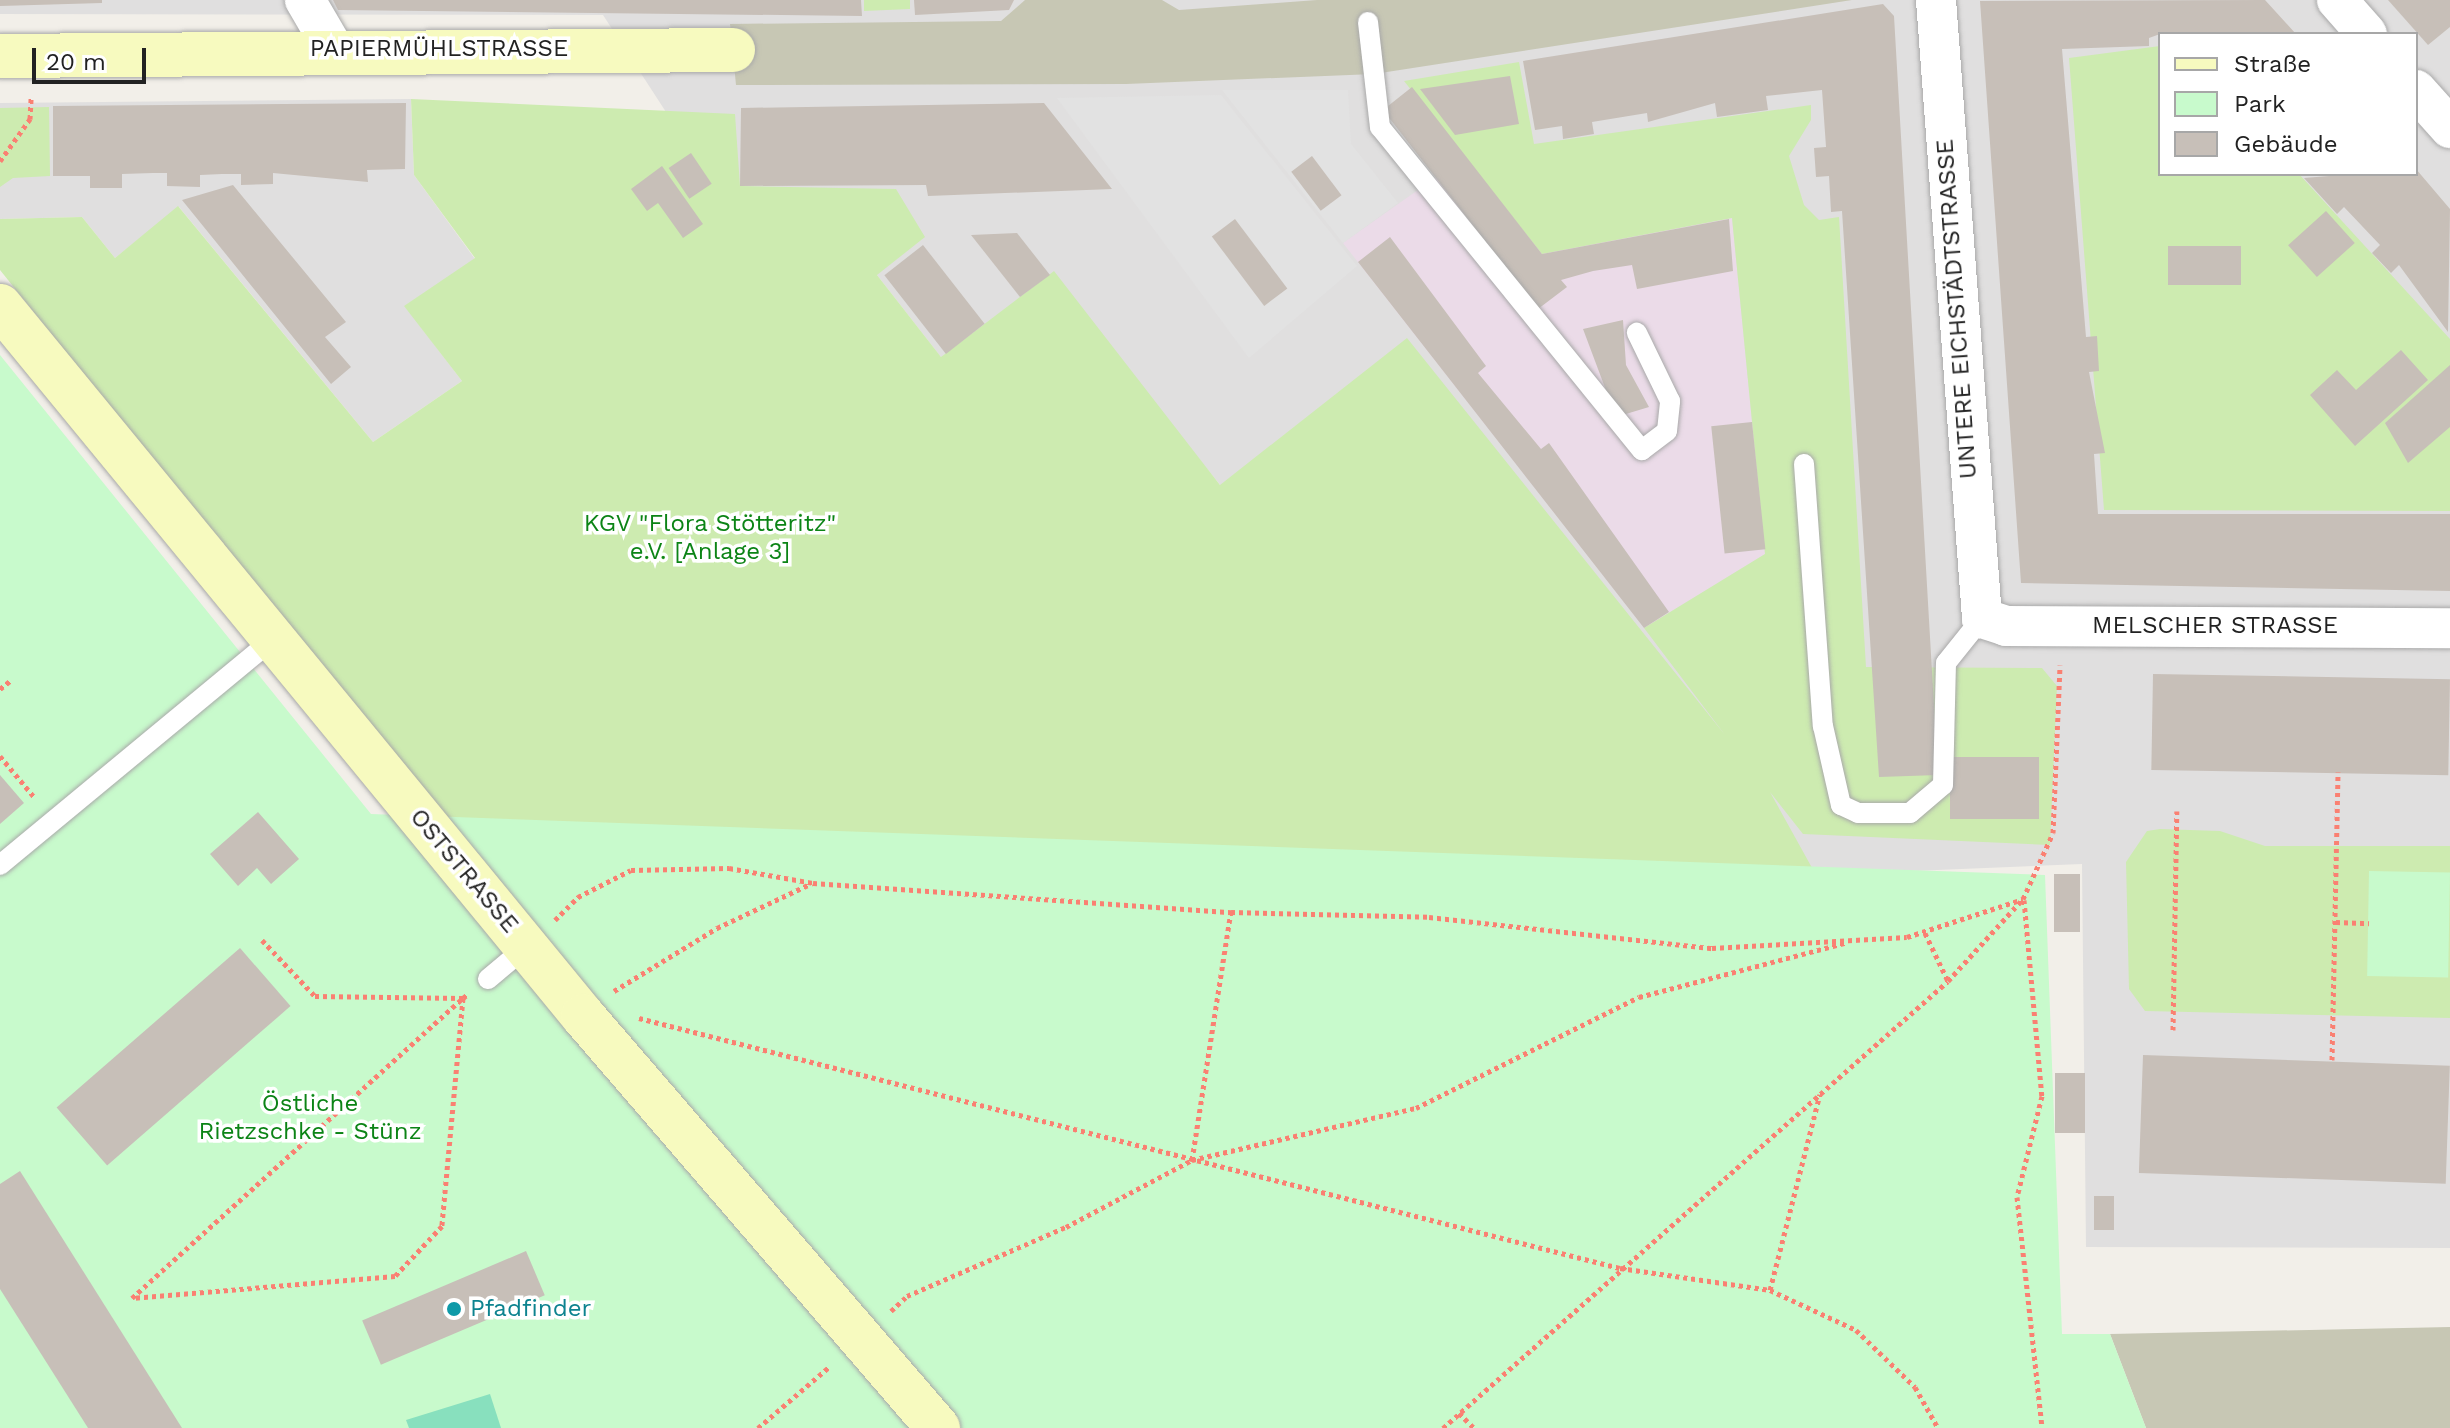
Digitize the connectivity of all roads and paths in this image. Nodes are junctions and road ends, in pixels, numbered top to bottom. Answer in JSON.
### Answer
{"nodes":[{"id":1,"x":305,"y":0,"type":"edge"},
{"id":2,"x":1936,"y":0,"type":"edge"},
{"id":3,"x":2337,"y":0,"type":"edge"},
{"id":4,"x":1368,"y":22,"type":"dead end"},
{"id":5,"x":2365,"y":32,"type":"edge"},
{"id":6,"x":333,"y":48,"type":"junction"},
{"id":7,"x":733,"y":50,"type":"dead end"},
{"id":8,"x":16,"y":56,"type":"edge"},
{"id":9,"x":2418,"y":92,"type":"edge"},
{"id":10,"x":2450,"y":128,"type":"edge"},
{"id":11,"x":0,"y":161,"type":"edge"},
{"id":12,"x":0,"y":306,"type":"edge"},
{"id":13,"x":1637,"y":333,"type":"dead end"},
{"id":14,"x":1804,"y":464,"type":"dead end"},
{"id":15,"x":1982,"y":618,"type":"junction"},
{"id":16,"x":2062,"y":625,"type":"junction"},
{"id":17,"x":2450,"y":628,"type":"edge"},
{"id":18,"x":273,"y":639,"type":"junction"},
{"id":19,"x":11,"y":680,"type":"dead end"},
{"id":20,"x":0,"y":689,"type":"edge"},
{"id":21,"x":0,"y":756,"type":"edge"},
{"id":22,"x":2338,"y":772,"type":"dead end"},
{"id":23,"x":2177,"y":811,"type":"dead end"},
{"id":24,"x":54,"y":820,"type":"junction"},
{"id":25,"x":0,"y":865,"type":"edge"},
{"id":26,"x":813,"y":883,"type":"junction"},
{"id":27,"x":2023,"y":899,"type":"junction"},
{"id":28,"x":1231,"y":912,"type":"junction"},
{"id":29,"x":2336,"y":922,"type":"junction"},
{"id":30,"x":2369,"y":923,"type":"dead end"},
{"id":31,"x":1925,"y":933,"type":"junction"},
{"id":32,"x":262,"y":940,"type":"dead end"},
{"id":33,"x":1858,"y":940,"type":"junction"},
{"id":34,"x":526,"y":947,"type":"junction"},
{"id":35,"x":488,"y":979,"type":"joint"},
{"id":36,"x":1948,"y":981,"type":"junction"},
{"id":37,"x":463,"y":998,"type":"junction"},
{"id":38,"x":589,"y":1011,"type":"junction"},
{"id":39,"x":2173,"y":1030,"type":"dead end"},
{"id":40,"x":2332,"y":1060,"type":"dead end"},
{"id":41,"x":1820,"y":1093,"type":"junction"},
{"id":42,"x":1192,"y":1160,"type":"junction"},
{"id":43,"x":1620,"y":1268,"type":"junction"},
{"id":44,"x":1770,"y":1290,"type":"junction"},
{"id":45,"x":860,"y":1340,"type":"junction"},
{"id":46,"x":1459,"y":1413,"type":"junction"},
{"id":47,"x":758,"y":1428,"type":"edge"},
{"id":48,"x":938,"y":1428,"type":"edge"},
{"id":49,"x":1443,"y":1428,"type":"edge"},
{"id":50,"x":1474,"y":1428,"type":"edge"},
{"id":51,"x":1938,"y":1428,"type":"edge"},
{"id":52,"x":2042,"y":1428,"type":"edge"}],
"edges":[{"from":1,"to":6,"type":"street"},
{"from":2,"to":15,"type":"street","name":"UNTERE EICHSTÄDTSTRASSE"},
{"from":3,"to":5,"type":"street"},
{"from":4,"to":13,"type":"lane"},
{"from":6,"to":7,"type":"street","name":"PAPIERMÜHLSTRASSE"},
{"from":6,"to":8,"type":"street","name":"PAPIERMÜHLSTRASSE"},
{"from":8,"to":11,"type":"path"},
{"from":9,"to":10,"type":"street"},
{"from":12,"to":18,"type":"street","name":"OSTSTRASSE"},
{"from":14,"to":15,"type":"lane"},
{"from":15,"to":16,"type":"street","name":"MELSCHER STRASSE"},
{"from":16,"to":17,"type":"street","name":"MELSCHER STRASSE"},
{"from":16,"to":27,"type":"path"},
{"from":18,"to":24,"type":"lane"},
{"from":18,"to":34,"type":"street","name":"OSTSTRASSE"},
{"from":19,"to":20,"type":"path"},
{"from":21,"to":24,"type":"path"},
{"from":22,"to":29,"type":"path"},
{"from":23,"to":39,"type":"path"},
{"from":24,"to":25,"type":"lane"},
{"from":26,"to":28,"type":"path"},
{"from":26,"to":34,"type":"path"},
{"from":26,"to":38,"type":"path"},
{"from":27,"to":31,"type":"path"},
{"from":27,"to":36,"type":"path"},
{"from":27,"to":52,"type":"path"},
{"from":28,"to":33,"type":"path"},
{"from":28,"to":42,"type":"path"},
{"from":29,"to":30,"type":"path"},
{"from":29,"to":40,"type":"path"},
{"from":31,"to":33,"type":"path"},
{"from":31,"to":36,"type":"path"},
{"from":32,"to":37,"type":"path"},
{"from":33,"to":42,"type":"path"},
{"from":34,"to":35,"type":"lane"},
{"from":34,"to":38,"type":"street","name":"OSTSTRASSE"},
{"from":35,"to":37,"type":"path"},
{"from":36,"to":41,"type":"path"},
{"from":37,"to":37,"type":"path"},
{"from":38,"to":42,"type":"path"},
{"from":38,"to":45,"type":"street","name":"OSTSTRASSE"},
{"from":41,"to":43,"type":"path"},
{"from":41,"to":44,"type":"path"},
{"from":42,"to":43,"type":"path"},
{"from":42,"to":45,"type":"path"},
{"from":43,"to":44,"type":"path"},
{"from":43,"to":46,"type":"path"},
{"from":44,"to":51,"type":"path"},
{"from":45,"to":47,"type":"path"},
{"from":45,"to":48,"type":"street","name":"OSTSTRASSE"},
{"from":46,"to":49,"type":"path"},
{"from":46,"to":50,"type":"path"}]}
